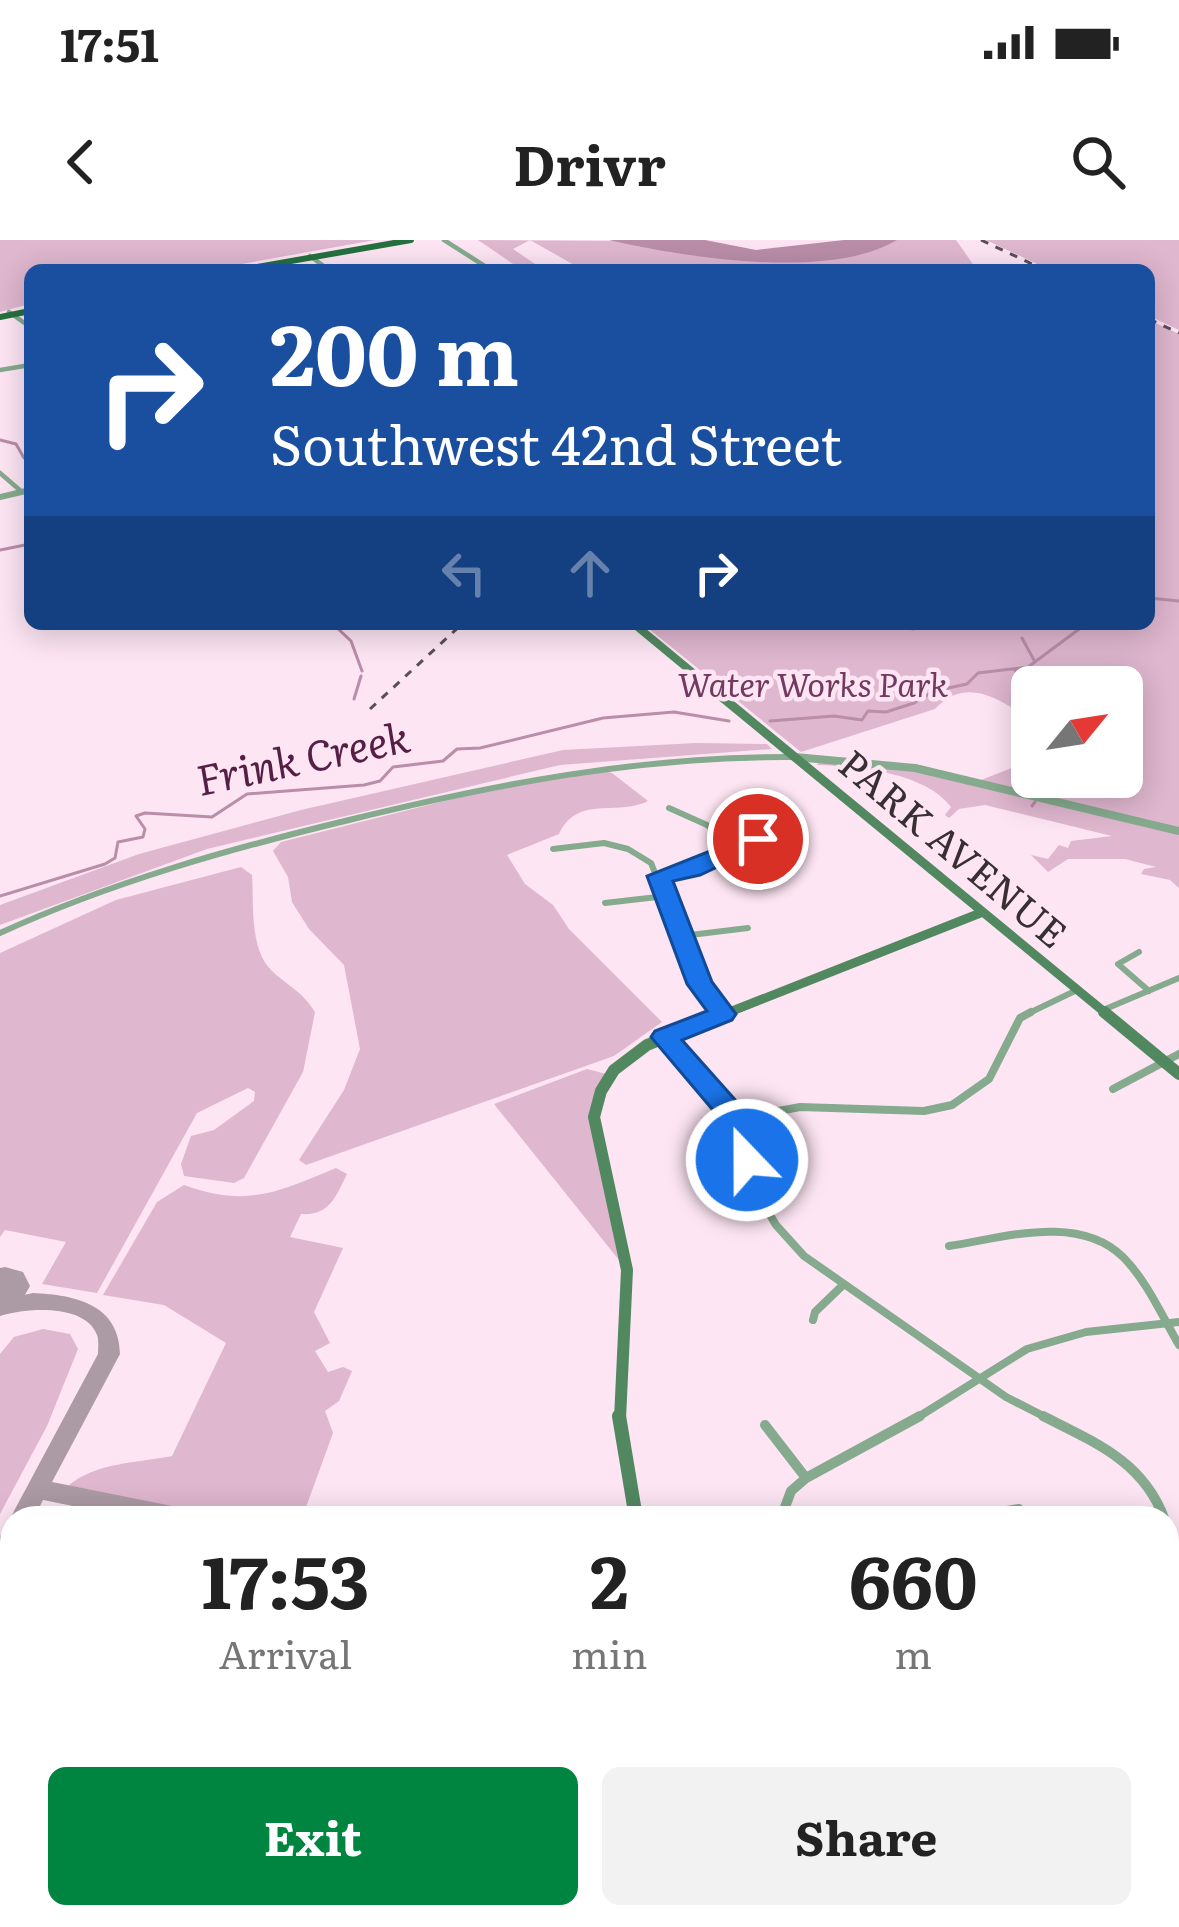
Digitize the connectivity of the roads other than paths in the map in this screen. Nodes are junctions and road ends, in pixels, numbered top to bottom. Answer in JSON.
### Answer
{"nodes":[{"id":1,"x":391,"y":240,"type":"edge"},
{"id":2,"x":411,"y":240,"type":"edge"},
{"id":3,"x":441,"y":240,"type":"edge"},
{"id":4,"x":310,"y":256,"type":"junction"},
{"id":5,"x":261,"y":264,"type":"edge"},
{"id":6,"x":270,"y":264,"type":"edge"},
{"id":7,"x":321,"y":264,"type":"edge"},
{"id":8,"x":478,"y":264,"type":"edge"},
{"id":9,"x":641,"y":630,"type":"edge"},
{"id":10,"x":795,"y":757,"type":"junction"},
{"id":11,"x":669,"y":808,"type":"dead end"},
{"id":12,"x":1179,"y":831,"type":"edge"},
{"id":13,"x":758,"y":839,"type":"dead end"},
{"id":14,"x":735,"y":848,"type":"junction"},
{"id":15,"x":553,"y":849,"type":"dead end"},
{"id":16,"x":659,"y":876,"type":"junction"},
{"id":17,"x":665,"y":896,"type":"junction"},
{"id":18,"x":605,"y":903,"type":"dead end"},
{"id":19,"x":983,"y":912,"type":"junction"},
{"id":20,"x":748,"y":928,"type":"dead end"},
{"id":21,"x":0,"y":933,"type":"edge"},
{"id":22,"x":682,"y":937,"type":"junction"},
{"id":23,"x":1139,"y":952,"type":"dead end"},
{"id":24,"x":1179,"y":978,"type":"edge"},
{"id":25,"x":1077,"y":990,"type":"junction"},
{"id":26,"x":1149,"y":991,"type":"junction"},
{"id":27,"x":1102,"y":1011,"type":"junction"},
{"id":28,"x":723,"y":1014,"type":"junction"},
{"id":29,"x":664,"y":1037,"type":"junction"},
{"id":30,"x":1179,"y":1054,"type":"edge"},
{"id":31,"x":1164,"y":1061,"type":"junction"},
{"id":32,"x":1179,"y":1074,"type":"edge"},
{"id":33,"x":1113,"y":1089,"type":"dead end"},
{"id":34,"x":736,"y":1119,"type":"junction"},
{"id":35,"x":949,"y":1246,"type":"dead end"},
{"id":36,"x":843,"y":1285,"type":"junction"},
{"id":37,"x":813,"y":1321,"type":"dead end"},
{"id":38,"x":1179,"y":1322,"type":"edge"},
{"id":39,"x":1166,"y":1324,"type":"junction"},
{"id":40,"x":1179,"y":1345,"type":"edge"},
{"id":41,"x":980,"y":1381,"type":"junction"},
{"id":42,"x":765,"y":1425,"type":"dead end"},
{"id":43,"x":806,"y":1478,"type":"junction"},
{"id":44,"x":634,"y":1506,"type":"edge"},
{"id":45,"x":786,"y":1506,"type":"edge"},
{"id":46,"x":1160,"y":1506,"type":"edge"}],
"edges":[{"from":1,"to":4,"type":"main road"},
{"from":2,"to":4,"type":"main road"},
{"from":3,"to":8,"type":"street"},
{"from":4,"to":5,"type":"main road"},
{"from":4,"to":6,"type":"main road"},
{"from":4,"to":7,"type":"street"},
{"from":9,"to":10,"type":"main road","name":"PARK AVENUE"},
{"from":10,"to":12,"type":"street"},
{"from":10,"to":19,"type":"main road","name":"PARK AVENUE"},
{"from":10,"to":21,"type":"street"},
{"from":11,"to":14,"type":"street"},
{"from":13,"to":14,"type":"street"},
{"from":14,"to":16,"type":"street"},
{"from":15,"to":16,"type":"street"},
{"from":16,"to":17,"type":"street"},
{"from":17,"to":18,"type":"street"},
{"from":17,"to":22,"type":"street"},
{"from":19,"to":25,"type":"main road","name":"PARK AVENUE"},
{"from":19,"to":28,"type":"main road"},
{"from":20,"to":22,"type":"street"},
{"from":22,"to":28,"type":"street"},
{"from":23,"to":26,"type":"street"},
{"from":24,"to":26,"type":"street"},
{"from":25,"to":27,"type":"main road","name":"PARK AVENUE"},
{"from":25,"to":34,"type":"street"},
{"from":26,"to":27,"type":"street"},
{"from":27,"to":31,"type":"main road","name":"PARK AVENUE"},
{"from":28,"to":29,"type":"main road"},
{"from":29,"to":34,"type":"street"},
{"from":29,"to":44,"type":"main road"},
{"from":30,"to":31,"type":"street"},
{"from":31,"to":32,"type":"main road","name":"PARK AVENUE"},
{"from":31,"to":33,"type":"street"},
{"from":34,"to":36,"type":"street"},
{"from":35,"to":39,"type":"street"},
{"from":36,"to":37,"type":"street"},
{"from":36,"to":41,"type":"street"},
{"from":38,"to":39,"type":"street"},
{"from":39,"to":40,"type":"street"},
{"from":39,"to":41,"type":"street"},
{"from":41,"to":43,"type":"street"},
{"from":41,"to":46,"type":"street"},
{"from":42,"to":43,"type":"street"},
{"from":43,"to":45,"type":"street"}]}
